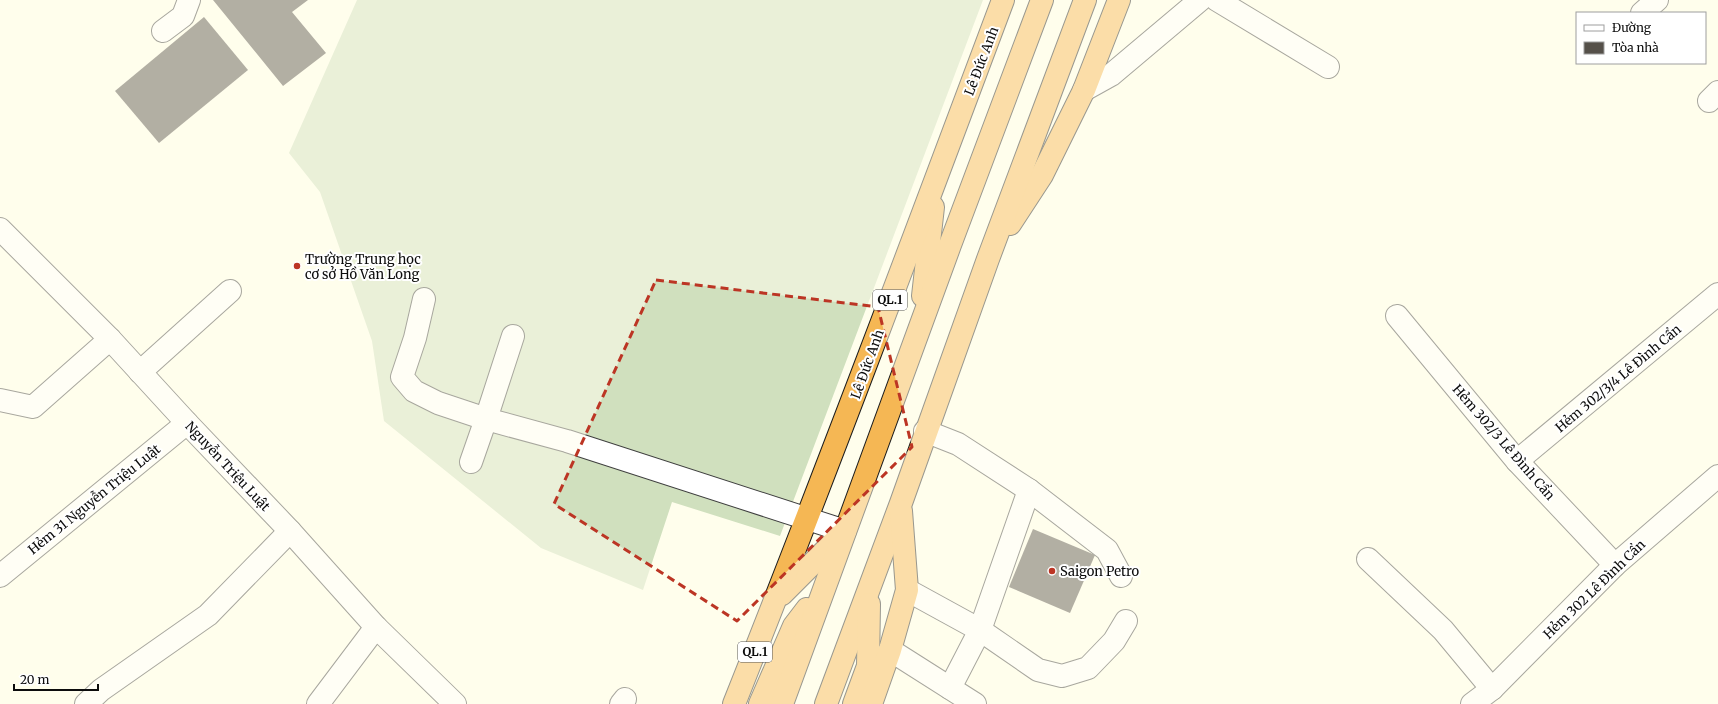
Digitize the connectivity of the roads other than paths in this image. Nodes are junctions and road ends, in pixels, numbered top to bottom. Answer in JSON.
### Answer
{"nodes":[{"id":1,"x":189,"y":0,"type":"edge"},
{"id":2,"x":1004,"y":0,"type":"edge"},
{"id":3,"x":1042,"y":0,"type":"edge"},
{"id":4,"x":1085,"y":0,"type":"edge"},
{"id":5,"x":1119,"y":0,"type":"edge"},
{"id":6,"x":1200,"y":0,"type":"edge"},
{"id":7,"x":1217,"y":0,"type":"edge"},
{"id":8,"x":1657,"y":0,"type":"edge"},
{"id":9,"x":1643,"y":12,"type":"edge"},
{"id":10,"x":163,"y":31,"type":"dead end"},
{"id":11,"x":1328,"y":66,"type":"dead end"},
{"id":12,"x":1084,"y":90,"type":"junction"},
{"id":13,"x":936,"y":178,"type":"junction"},
{"id":14,"x":0,"y":229,"type":"edge"},
{"id":15,"x":988,"y":259,"type":"junction"},
{"id":16,"x":230,"y":291,"type":"dead end"},
{"id":17,"x":1718,"y":294,"type":"edge"},
{"id":18,"x":424,"y":299,"type":"dead end"},
{"id":19,"x":1397,"y":316,"type":"dead end"},
{"id":20,"x":919,"y":331,"type":"junction"},
{"id":21,"x":513,"y":336,"type":"dead end"},
{"id":22,"x":110,"y":339,"type":"junction"},
{"id":23,"x":140,"y":372,"type":"junction"},
{"id":24,"x":0,"y":400,"type":"edge"},
{"id":25,"x":486,"y":419,"type":"junction"},
{"id":26,"x":187,"y":423,"type":"junction"},
{"id":27,"x":925,"y":431,"type":"junction"},
{"id":28,"x":1517,"y":461,"type":"junction"},
{"id":29,"x":471,"y":462,"type":"dead end"},
{"id":30,"x":1718,"y":476,"type":"edge"},
{"id":31,"x":1029,"y":490,"type":"junction"},
{"id":32,"x":901,"y":503,"type":"junction"},
{"id":33,"x":807,"y":520,"type":"junction"},
{"id":34,"x":290,"y":531,"type":"junction"},
{"id":35,"x":845,"y":531,"type":"junction"},
{"id":36,"x":1368,"y":559,"type":"dead end"},
{"id":37,"x":1615,"y":566,"type":"junction"},
{"id":38,"x":0,"y":576,"type":"edge"},
{"id":39,"x":1120,"y":576,"type":"dead end"},
{"id":40,"x":870,"y":587,"type":"junction"},
{"id":41,"x":907,"y":590,"type":"junction"},
{"id":42,"x":776,"y":600,"type":"junction"},
{"id":43,"x":1126,"y":621,"type":"dead end"},
{"id":44,"x":376,"y":627,"type":"junction"},
{"id":45,"x":800,"y":630,"type":"junction"},
{"id":46,"x":980,"y":630,"type":"junction"},
{"id":47,"x":890,"y":650,"type":"junction"},
{"id":48,"x":950,"y":688,"type":"junction"},
{"id":49,"x":1492,"y":688,"type":"junction"},
{"id":50,"x":86,"y":704,"type":"edge"},
{"id":51,"x":318,"y":704,"type":"edge"},
{"id":52,"x":455,"y":704,"type":"edge"},
{"id":53,"x":734,"y":704,"type":"edge"},
{"id":54,"x":760,"y":704,"type":"edge"},
{"id":55,"x":782,"y":704,"type":"edge"},
{"id":56,"x":826,"y":704,"type":"edge"},
{"id":57,"x":854,"y":704,"type":"edge"},
{"id":58,"x":871,"y":704,"type":"edge"},
{"id":59,"x":975,"y":704,"type":"edge"},
{"id":60,"x":1472,"y":704,"type":"edge"}],
"edges":[{"from":1,"to":10,"type":"street"},
{"from":2,"to":13,"type":"highway","name":"Lê Đức Anh","number":"QL.1"},
{"from":3,"to":20,"type":"highway","number":"QL.1"},
{"from":4,"to":15,"type":"highway"},
{"from":5,"to":12,"type":"highway"},
{"from":6,"to":12,"type":"street"},
{"from":7,"to":11,"type":"street"},
{"from":8,"to":9,"type":"street"},
{"from":12,"to":15,"type":"highway"},
{"from":13,"to":20,"type":"highway"},
{"from":13,"to":33,"type":"highway","name":"Lê Đức Anh","number":"QL.1"},
{"from":14,"to":22,"type":"street","name":"Nguyễn Triệu Luật"},
{"from":15,"to":27,"type":"highway"},
{"from":16,"to":23,"type":"street"},
{"from":17,"to":28,"type":"street","name":"Hẻm 302/3/4 Lê Đình Cẩn"},
{"from":18,"to":25,"type":"street"},
{"from":19,"to":28,"type":"street","name":"Hẻm 302/3 Lê Đình Cẩn"},
{"from":20,"to":35,"type":"highway","number":"QL.1"},
{"from":21,"to":25,"type":"street"},
{"from":22,"to":23,"type":"street","name":"Nguyễn Triệu Luật"},
{"from":22,"to":24,"type":"street"},
{"from":23,"to":26,"type":"street","name":"Nguyễn Triệu Luật"},
{"from":25,"to":29,"type":"street"},
{"from":25,"to":33,"type":"street"},
{"from":26,"to":34,"type":"street","name":"Nguyễn Triệu Luật"},
{"from":26,"to":38,"type":"street","name":"Hẻm 31 Nguyễn Triệu Luật"},
{"from":27,"to":31,"type":"street"},
{"from":27,"to":32,"type":"highway"},
{"from":28,"to":37,"type":"street","name":"Hẻm 302/3 Lê Đình Cẩn"},
{"from":30,"to":37,"type":"street","name":"Hẻm 302 Lê Đình Cẩn"},
{"from":31,"to":39,"type":"street"},
{"from":31,"to":46,"type":"street"},
{"from":32,"to":40,"type":"highway"},
{"from":32,"to":41,"type":"highway"},
{"from":33,"to":35,"type":"street"},
{"from":33,"to":42,"type":"highway","name":"Lê Đức Anh","number":"QL.1"},
{"from":34,"to":44,"type":"street","name":"Nguyễn Triệu Luật"},
{"from":34,"to":50,"type":"street"},
{"from":35,"to":42,"type":"highway"},
{"from":35,"to":45,"type":"highway","number":"QL.1"},
{"from":36,"to":49,"type":"street"},
{"from":37,"to":49,"type":"street","name":"Hẻm 302 Lê Đình Cẩn"},
{"from":40,"to":56,"type":"highway"},
{"from":40,"to":57,"type":"highway"},
{"from":41,"to":46,"type":"street"},
{"from":41,"to":47,"type":"highway"},
{"from":42,"to":53,"type":"highway","name":"Lê Đức Anh","number":"QL.1"},
{"from":43,"to":46,"type":"street"},
{"from":44,"to":51,"type":"street"},
{"from":44,"to":52,"type":"street","name":"Nguyễn Triệu Luật"},
{"from":45,"to":54,"type":"highway","number":"QL.1"},
{"from":45,"to":55,"type":"highway","number":"QL.1"},
{"from":46,"to":48,"type":"street"},
{"from":47,"to":48,"type":"street"},
{"from":47,"to":58,"type":"highway"},
{"from":48,"to":59,"type":"street"},
{"from":49,"to":60,"type":"street","name":"Hẻm 302 Lê Đình Cẩn"}]}
